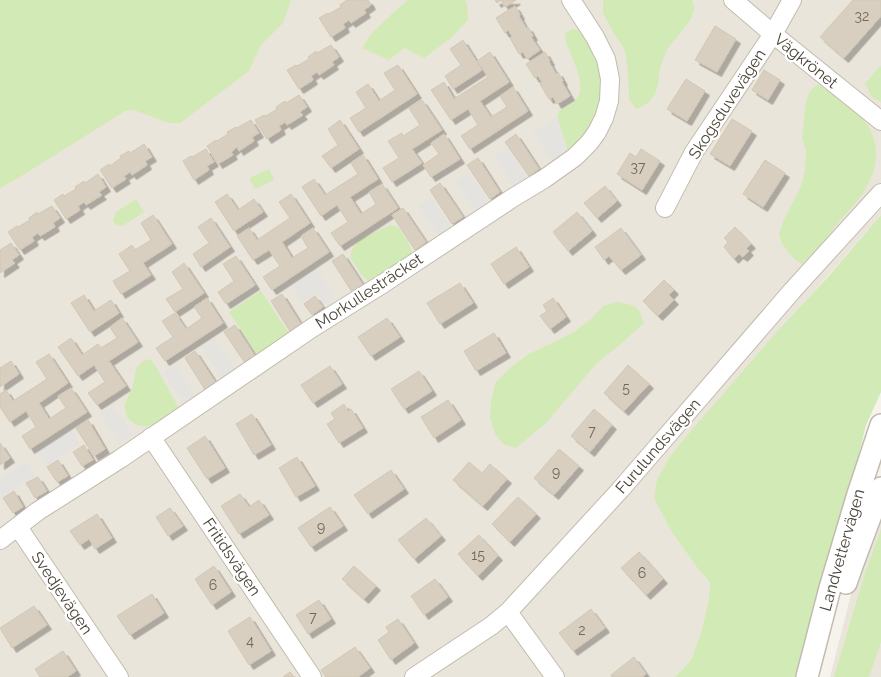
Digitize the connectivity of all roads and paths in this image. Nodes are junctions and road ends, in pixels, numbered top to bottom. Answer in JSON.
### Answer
{"nodes":[{"id":1,"x":571,"y":0,"type":"edge"},
{"id":2,"x":733,"y":0,"type":"edge"},
{"id":3,"x":792,"y":0,"type":"edge"},
{"id":4,"x":773,"y":34,"type":"junction"},
{"id":5,"x":881,"y":121,"type":"edge"},
{"id":6,"x":881,"y":193,"type":"edge"},
{"id":7,"x":665,"y":208,"type":"dead end"},
{"id":8,"x":881,"y":425,"type":"edge"},
{"id":9,"x":151,"y":437,"type":"junction"},
{"id":10,"x":881,"y":488,"type":"edge"},
{"id":11,"x":18,"y":527,"type":"junction"},
{"id":12,"x":0,"y":540,"type":"edge"},
{"id":13,"x":508,"y":612,"type":"junction"},
{"id":14,"x":119,"y":677,"type":"edge"},
{"id":15,"x":312,"y":677,"type":"edge"},
{"id":16,"x":414,"y":677,"type":"edge"},
{"id":17,"x":555,"y":677,"type":"edge"},
{"id":18,"x":807,"y":677,"type":"edge"},
{"id":19,"x":818,"y":677,"type":"edge"}],
"edges":[{"from":1,"to":9,"type":"street","name":"Morkullesträcket"},
{"from":2,"to":4,"type":"street","name":"Vägkrönet"},
{"from":3,"to":4,"type":"street","name":"Skogsduvevägen"},
{"from":4,"to":5,"type":"street","name":"Vägkrönet"},
{"from":4,"to":7,"type":"street","name":"Skogsduvevägen"},
{"from":6,"to":13,"type":"street","name":"Furulundsvägen"},
{"from":8,"to":18,"type":"street","name":"Landvettervägen"},
{"from":9,"to":11,"type":"street","name":"Morkullesträcket"},
{"from":9,"to":15,"type":"street","name":"Fritidsvägen"},
{"from":10,"to":19,"type":"street","name":"Landvettervägen"},
{"from":11,"to":12,"type":"street"},
{"from":11,"to":14,"type":"street","name":"Svedjevägen"},
{"from":13,"to":16,"type":"street","name":"Furulundsvägen"},
{"from":13,"to":17,"type":"street"}]}
